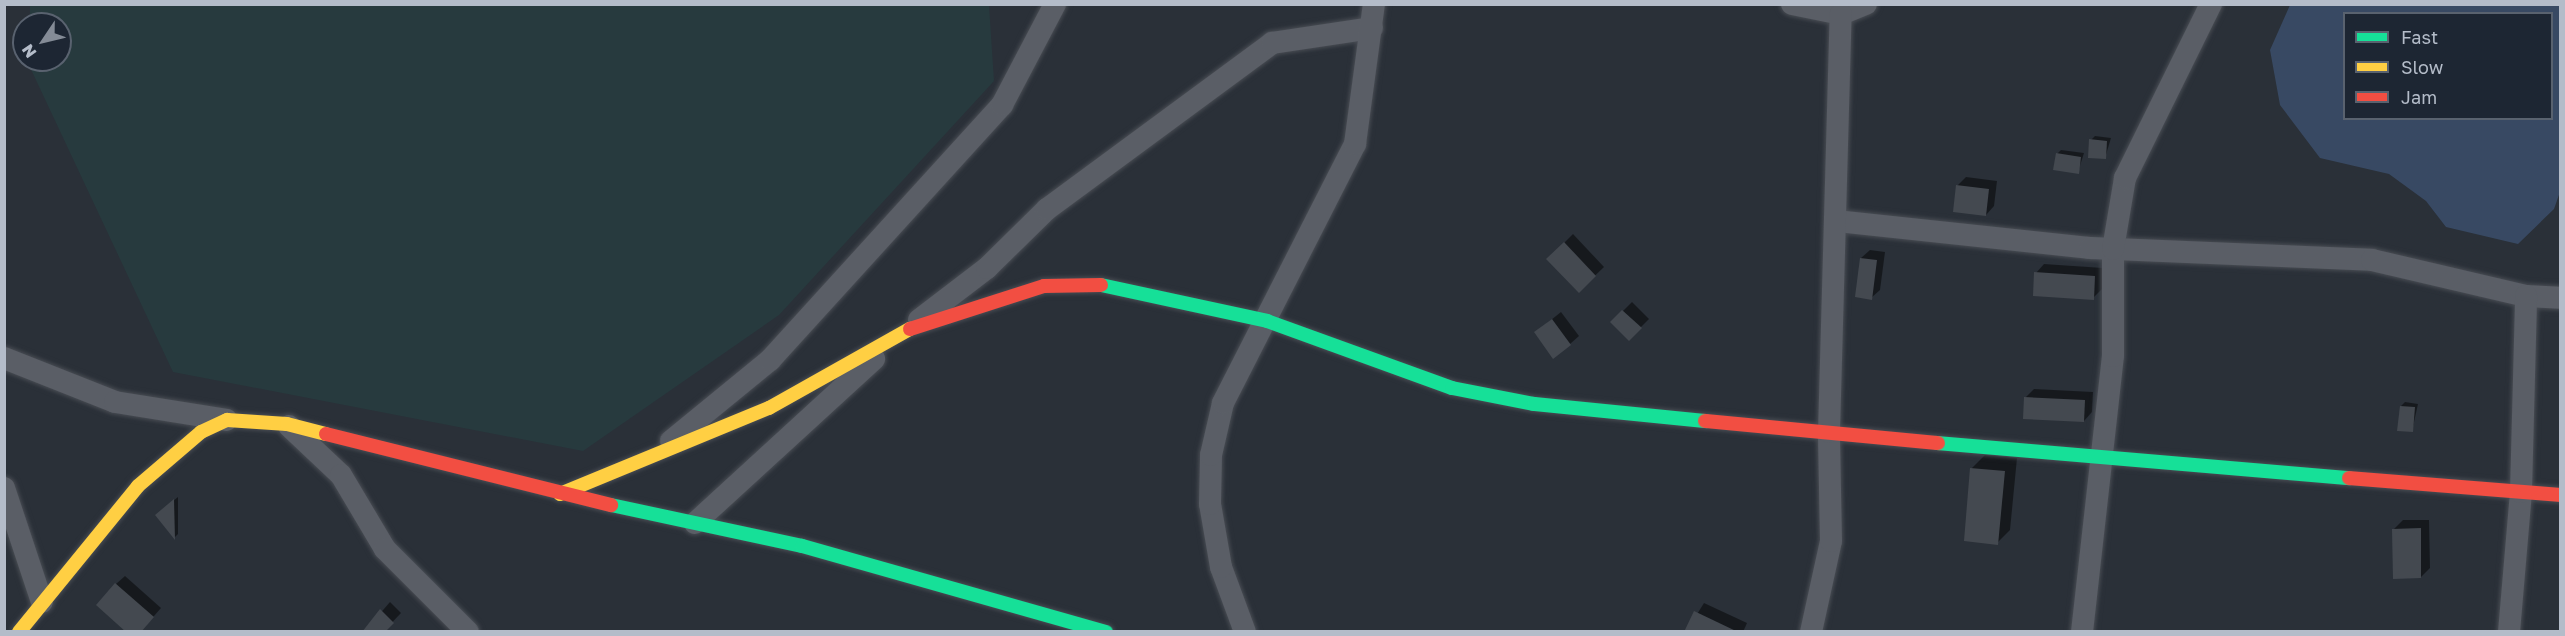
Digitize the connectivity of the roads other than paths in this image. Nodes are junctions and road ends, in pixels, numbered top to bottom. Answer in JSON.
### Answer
{"nodes":[{"id":1,"x":1055,"y":4,"type":"edge"},
{"id":2,"x":1374,"y":4,"type":"edge"},
{"id":3,"x":1792,"y":4,"type":"edge"},
{"id":4,"x":1866,"y":4,"type":"edge"},
{"id":5,"x":2211,"y":4,"type":"edge"},
{"id":6,"x":1841,"y":14,"type":"junction"},
{"id":7,"x":1372,"y":28,"type":"junction"},
{"id":8,"x":1837,"y":221,"type":"junction"},
{"id":9,"x":2112,"y":249,"type":"junction"},
{"id":10,"x":2526,"y":296,"type":"junction"},
{"id":11,"x":2560,"y":298,"type":"edge"},
{"id":12,"x":1267,"y":321,"type":"junction"},
{"id":13,"x":905,"y":331,"type":"junction"},
{"id":14,"x":4,"y":358,"type":"edge"},
{"id":15,"x":227,"y":420,"type":"junction"},
{"id":16,"x":287,"y":424,"type":"junction"},
{"id":17,"x":1829,"y":432,"type":"junction"},
{"id":18,"x":661,"y":450,"type":"junction"},
{"id":19,"x":2100,"y":459,"type":"junction"},
{"id":20,"x":4,"y":488,"type":"edge"},
{"id":21,"x":2521,"y":492,"type":"junction"},
{"id":22,"x":560,"y":494,"type":"junction"},
{"id":23,"x":2560,"y":495,"type":"edge"},
{"id":24,"x":695,"y":523,"type":"junction"},
{"id":25,"x":42,"y":602,"type":"junction"},
{"id":26,"x":19,"y":632,"type":"edge"},
{"id":27,"x":468,"y":632,"type":"edge"},
{"id":28,"x":1106,"y":632,"type":"edge"},
{"id":29,"x":1245,"y":632,"type":"edge"},
{"id":30,"x":1811,"y":632,"type":"edge"},
{"id":31,"x":2082,"y":632,"type":"edge"},
{"id":32,"x":2509,"y":632,"type":"edge"}],
"edges":[{"from":1,"to":18,"type":"street"},
{"from":2,"to":7,"type":"street"},
{"from":3,"to":6,"type":"street"},
{"from":4,"to":6,"type":"street"},
{"from":5,"to":9,"type":"street"},
{"from":6,"to":8,"type":"street"},
{"from":7,"to":12,"type":"street"},
{"from":7,"to":13,"type":"street"},
{"from":8,"to":9,"type":"street"},
{"from":8,"to":17,"type":"street"},
{"from":9,"to":10,"type":"street"},
{"from":9,"to":19,"type":"street"},
{"from":10,"to":11,"type":"street"},
{"from":10,"to":21,"type":"street"},
{"from":12,"to":13,"type":"street"},
{"from":12,"to":17,"type":"street"},
{"from":12,"to":29,"type":"street"},
{"from":13,"to":18,"type":"street"},
{"from":13,"to":24,"type":"street"},
{"from":14,"to":15,"type":"street"},
{"from":15,"to":16,"type":"street"},
{"from":15,"to":25,"type":"street"},
{"from":16,"to":22,"type":"street"},
{"from":16,"to":27,"type":"street"},
{"from":17,"to":19,"type":"street"},
{"from":17,"to":30,"type":"street"},
{"from":18,"to":22,"type":"street"},
{"from":19,"to":21,"type":"street"},
{"from":19,"to":31,"type":"street"},
{"from":20,"to":25,"type":"street"},
{"from":21,"to":23,"type":"street"},
{"from":21,"to":32,"type":"street"},
{"from":22,"to":24,"type":"street"},
{"from":24,"to":28,"type":"street"},
{"from":25,"to":26,"type":"street"}]}
